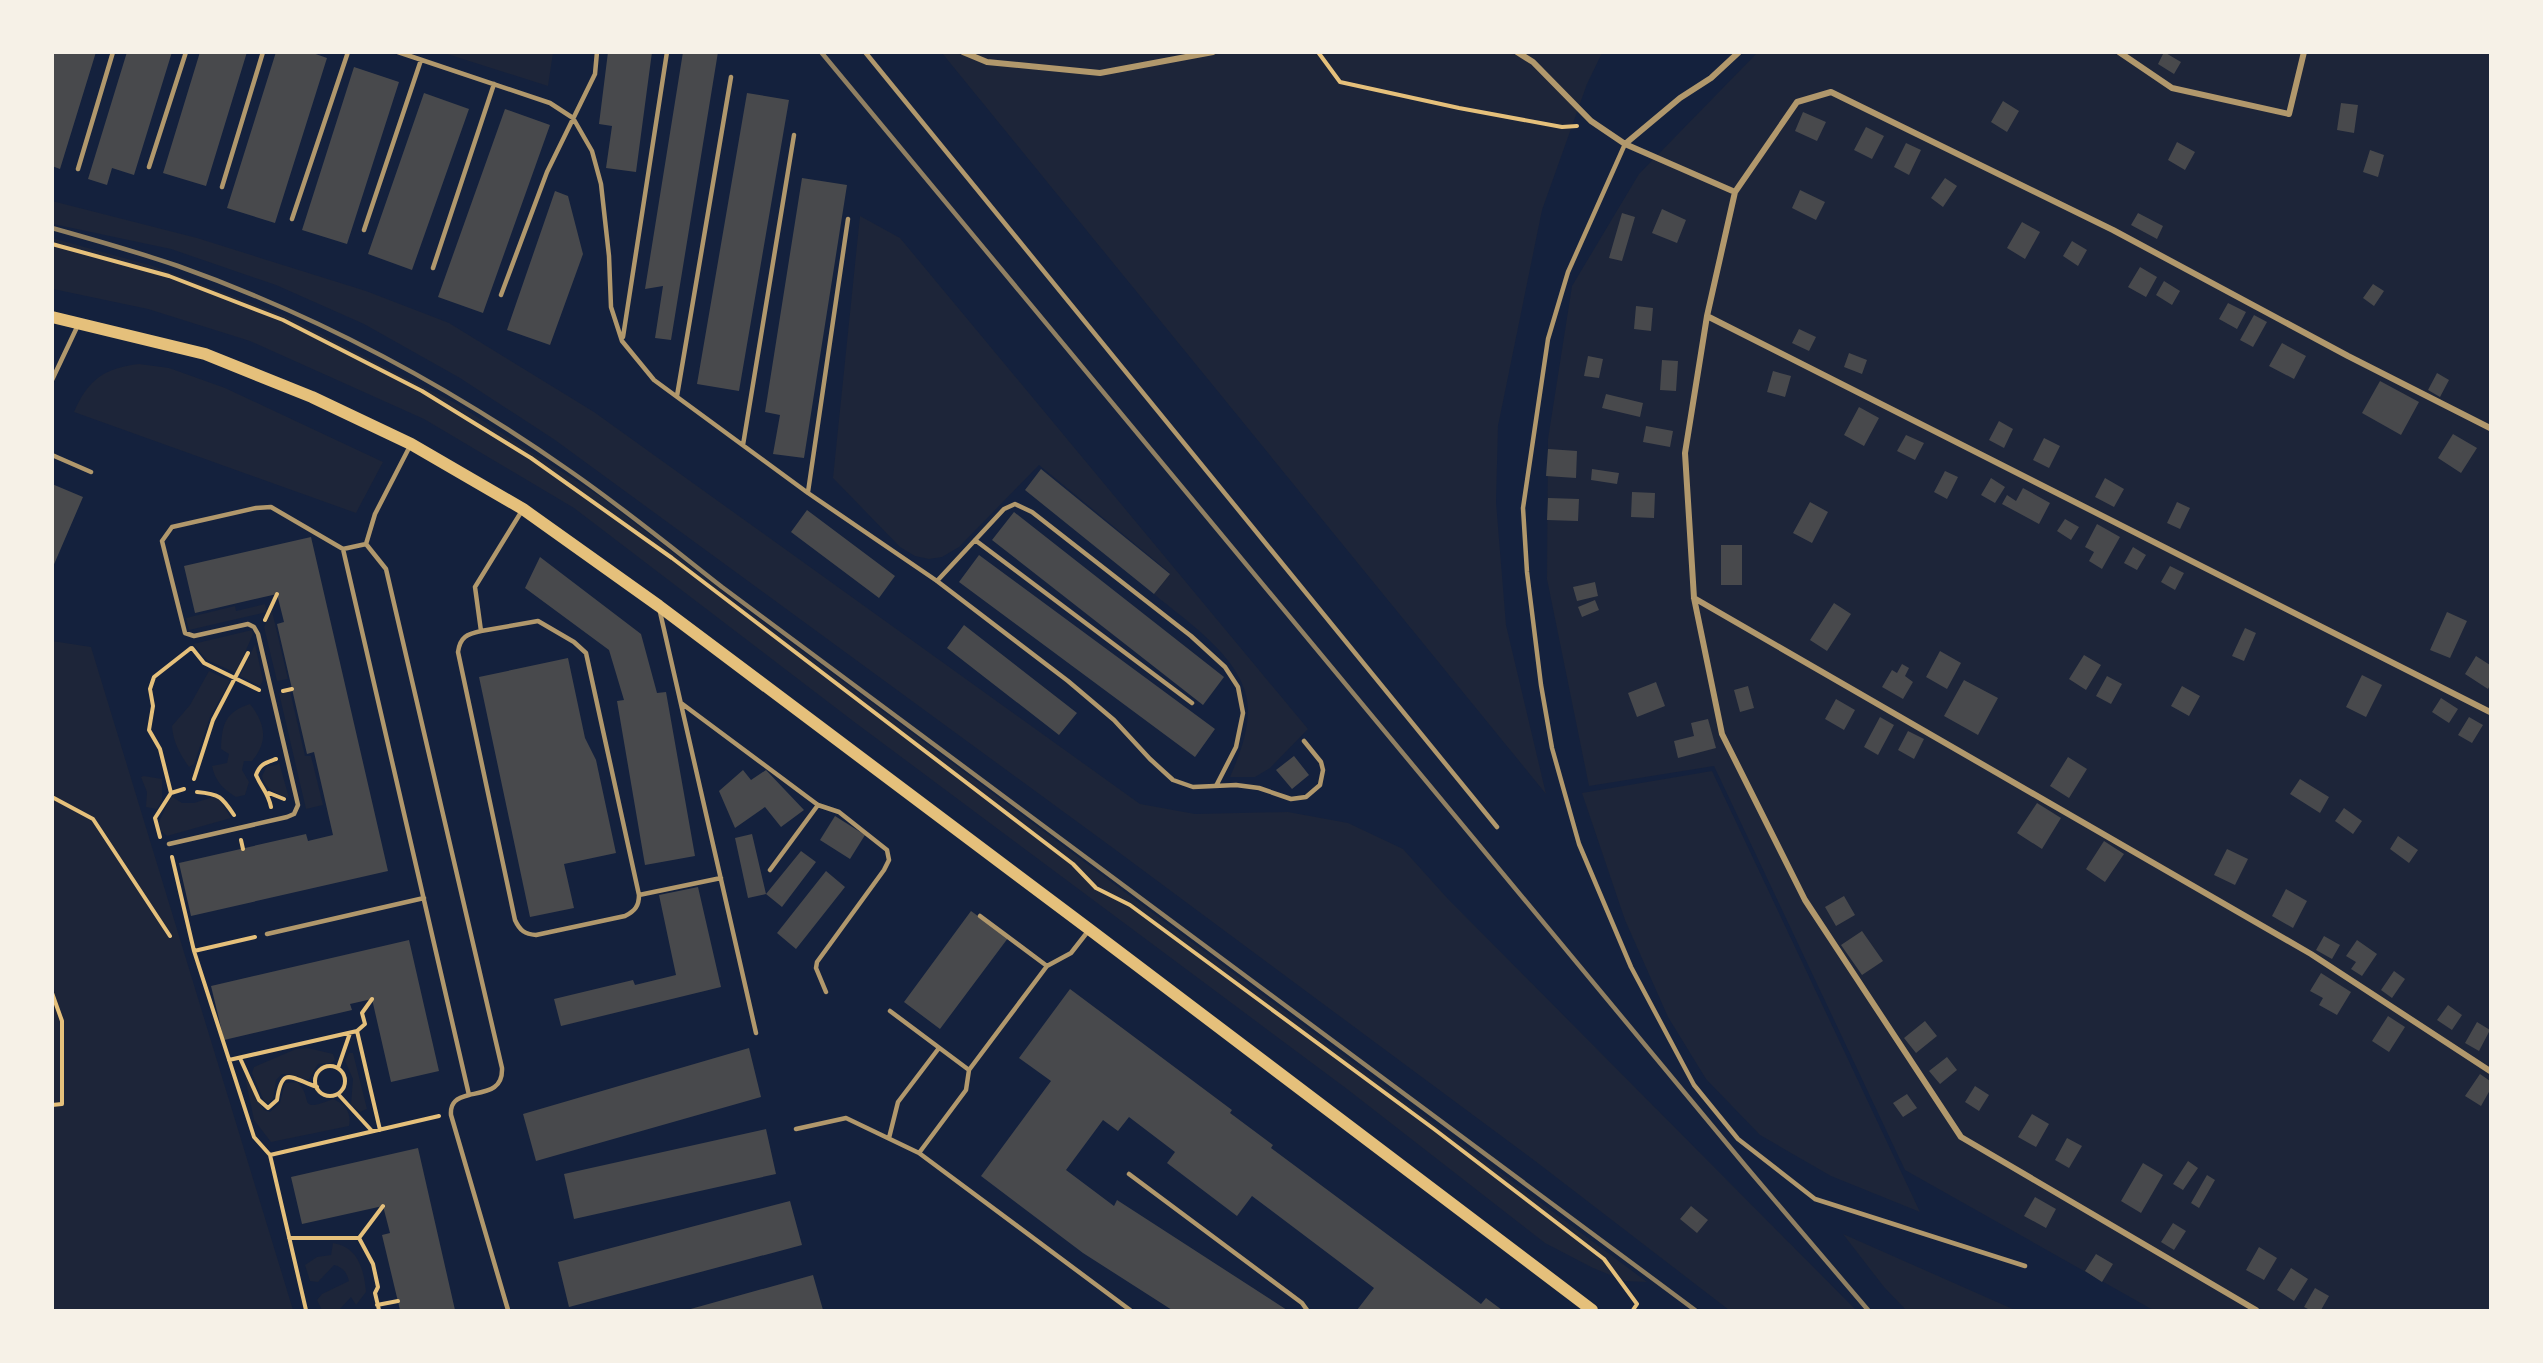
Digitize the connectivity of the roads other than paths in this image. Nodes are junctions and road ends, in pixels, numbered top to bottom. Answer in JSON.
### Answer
{"nodes":[{"id":1,"x":113,"y":52,"type":"edge"},
{"id":2,"x":186,"y":52,"type":"edge"},
{"id":3,"x":263,"y":52,"type":"edge"},
{"id":4,"x":348,"y":52,"type":"edge"},
{"id":5,"x":398,"y":52,"type":"edge"},
{"id":6,"x":597,"y":52,"type":"edge"},
{"id":7,"x":667,"y":52,"type":"edge"},
{"id":8,"x":866,"y":52,"type":"edge"},
{"id":9,"x":963,"y":52,"type":"edge"},
{"id":10,"x":1213,"y":52,"type":"edge"},
{"id":11,"x":1517,"y":52,"type":"edge"},
{"id":12,"x":1739,"y":52,"type":"edge"},
{"id":13,"x":2119,"y":52,"type":"edge"},
{"id":14,"x":2304,"y":52,"type":"edge"},
{"id":15,"x":421,"y":60,"type":"junction"},
{"id":16,"x":731,"y":77,"type":"dead end"},
{"id":17,"x":494,"y":84,"type":"junction"},
{"id":18,"x":573,"y":118,"type":"junction"},
{"id":19,"x":794,"y":135,"type":"dead end"},
{"id":20,"x":1625,"y":144,"type":"junction"},
{"id":21,"x":149,"y":167,"type":"dead end"},
{"id":22,"x":78,"y":169,"type":"dead end"},
{"id":23,"x":222,"y":188,"type":"dead end"},
{"id":24,"x":1735,"y":192,"type":"junction"},
{"id":25,"x":292,"y":219,"type":"dead end"},
{"id":26,"x":849,"y":219,"type":"dead end"},
{"id":27,"x":364,"y":230,"type":"dead end"},
{"id":28,"x":434,"y":268,"type":"dead end"},
{"id":29,"x":501,"y":295,"type":"dead end"},
{"id":30,"x":1707,"y":316,"type":"junction"},
{"id":31,"x":52,"y":317,"type":"edge"},
{"id":32,"x":79,"y":323,"type":"junction"},
{"id":33,"x":622,"y":341,"type":"junction"},
{"id":34,"x":52,"y":380,"type":"edge"},
{"id":35,"x":676,"y":396,"type":"junction"},
{"id":36,"x":2490,"y":428,"type":"edge"},
{"id":37,"x":411,"y":444,"type":"junction"},
{"id":38,"x":743,"y":445,"type":"junction"},
{"id":39,"x":52,"y":455,"type":"edge"},
{"id":40,"x":90,"y":472,"type":"dead end"},
{"id":41,"x":808,"y":493,"type":"junction"},
{"id":42,"x":523,"y":509,"type":"junction"},
{"id":43,"x":975,"y":540,"type":"junction"},
{"id":44,"x":366,"y":544,"type":"junction"},
{"id":45,"x":343,"y":549,"type":"junction"},
{"id":46,"x":937,"y":581,"type":"junction"},
{"id":47,"x":1694,"y":598,"type":"junction"},
{"id":48,"x":659,"y":606,"type":"junction"},
{"id":49,"x":481,"y":631,"type":"junction"},
{"id":50,"x":681,"y":703,"type":"junction"},
{"id":51,"x":1192,"y":703,"type":"dead end"},
{"id":52,"x":2490,"y":712,"type":"edge"},
{"id":53,"x":1304,"y":741,"type":"dead end"},
{"id":54,"x":1216,"y":786,"type":"junction"},
{"id":55,"x":818,"y":805,"type":"junction"},
{"id":56,"x":1497,"y":827,"type":"dead end"},
{"id":57,"x":169,"y":844,"type":"road end"},
{"id":58,"x":770,"y":870,"type":"dead end"},
{"id":59,"x":721,"y":878,"type":"junction"},
{"id":60,"x":639,"y":895,"type":"junction"},
{"id":61,"x":424,"y":898,"type":"junction"},
{"id":62,"x":980,"y":916,"type":"dead end"},
{"id":63,"x":1089,"y":929,"type":"junction"},
{"id":64,"x":267,"y":934,"type":"road end"},
{"id":65,"x":1047,"y":966,"type":"junction"},
{"id":66,"x":826,"y":992,"type":"dead end"},
{"id":67,"x":890,"y":1011,"type":"dead end"},
{"id":68,"x":756,"y":1033,"type":"dead end"},
{"id":69,"x":939,"y":1048,"type":"junction"},
{"id":70,"x":969,"y":1070,"type":"junction"},
{"id":71,"x":2490,"y":1071,"type":"edge"},
{"id":72,"x":469,"y":1095,"type":"junction"},
{"id":73,"x":796,"y":1129,"type":"dead end"},
{"id":74,"x":889,"y":1138,"type":"junction"},
{"id":75,"x":919,"y":1153,"type":"junction"},
{"id":76,"x":1129,"y":1174,"type":"dead end"},
{"id":77,"x":2025,"y":1266,"type":"dead end"},
{"id":78,"x":507,"y":1311,"type":"edge"},
{"id":79,"x":1130,"y":1311,"type":"edge"},
{"id":80,"x":1307,"y":1311,"type":"edge"},
{"id":81,"x":1592,"y":1311,"type":"edge"},
{"id":82,"x":2256,"y":1311,"type":"edge"}],
"edges":[{"from":1,"to":22,"type":"lane"},
{"from":2,"to":21,"type":"lane"},
{"from":3,"to":23,"type":"lane"},
{"from":4,"to":25,"type":"lane"},
{"from":5,"to":15,"type":"lane"},
{"from":6,"to":18,"type":"lane"},
{"from":7,"to":33,"type":"lane"},
{"from":8,"to":56,"type":"lane"},
{"from":9,"to":10,"type":"street"},
{"from":11,"to":20,"type":"street"},
{"from":12,"to":20,"type":"street"},
{"from":13,"to":14,"type":"street"},
{"from":15,"to":17,"type":"lane"},
{"from":15,"to":27,"type":"lane"},
{"from":16,"to":35,"type":"lane"},
{"from":17,"to":18,"type":"lane"},
{"from":17,"to":28,"type":"lane"},
{"from":18,"to":29,"type":"lane"},
{"from":18,"to":33,"type":"lane"},
{"from":19,"to":38,"type":"lane"},
{"from":20,"to":24,"type":"street"},
{"from":20,"to":77,"type":"lane"},
{"from":24,"to":30,"type":"street"},
{"from":24,"to":36,"type":"street"},
{"from":26,"to":41,"type":"lane"},
{"from":30,"to":47,"type":"street"},
{"from":30,"to":52,"type":"street"},
{"from":31,"to":32,"type":"main road"},
{"from":32,"to":34,"type":"lane"},
{"from":32,"to":37,"type":"main road"},
{"from":33,"to":35,"type":"lane"},
{"from":35,"to":38,"type":"lane"},
{"from":37,"to":42,"type":"main road"},
{"from":37,"to":44,"type":"lane"},
{"from":38,"to":41,"type":"lane"},
{"from":39,"to":40,"type":"lane"},
{"from":41,"to":46,"type":"lane"},
{"from":42,"to":48,"type":"main road"},
{"from":42,"to":49,"type":"lane"},
{"from":43,"to":46,"type":"lane"},
{"from":43,"to":51,"type":"lane"},
{"from":43,"to":54,"type":"lane"},
{"from":44,"to":45,"type":"lane"},
{"from":44,"to":72,"type":"lane"},
{"from":45,"to":57,"type":"lane"},
{"from":45,"to":61,"type":"lane"},
{"from":46,"to":54,"type":"lane"},
{"from":47,"to":71,"type":"street"},
{"from":47,"to":82,"type":"street"},
{"from":48,"to":50,"type":"lane"},
{"from":48,"to":63,"type":"main road"},
{"from":49,"to":60,"type":"lane"},
{"from":49,"to":60,"type":"lane"},
{"from":50,"to":55,"type":"lane"},
{"from":50,"to":59,"type":"lane"},
{"from":53,"to":54,"type":"lane"},
{"from":55,"to":58,"type":"lane"},
{"from":55,"to":66,"type":"lane"},
{"from":59,"to":60,"type":"lane"},
{"from":59,"to":68,"type":"lane"},
{"from":61,"to":64,"type":"lane"},
{"from":61,"to":72,"type":"lane"},
{"from":62,"to":65,"type":"lane"},
{"from":63,"to":65,"type":"lane"},
{"from":63,"to":81,"type":"main road"},
{"from":65,"to":70,"type":"lane"},
{"from":67,"to":69,"type":"lane"},
{"from":69,"to":70,"type":"lane"},
{"from":69,"to":74,"type":"lane"},
{"from":70,"to":75,"type":"lane"},
{"from":72,"to":78,"type":"lane"},
{"from":73,"to":74,"type":"lane"},
{"from":74,"to":75,"type":"lane"},
{"from":75,"to":79,"type":"lane"},
{"from":76,"to":80,"type":"lane"}]}
